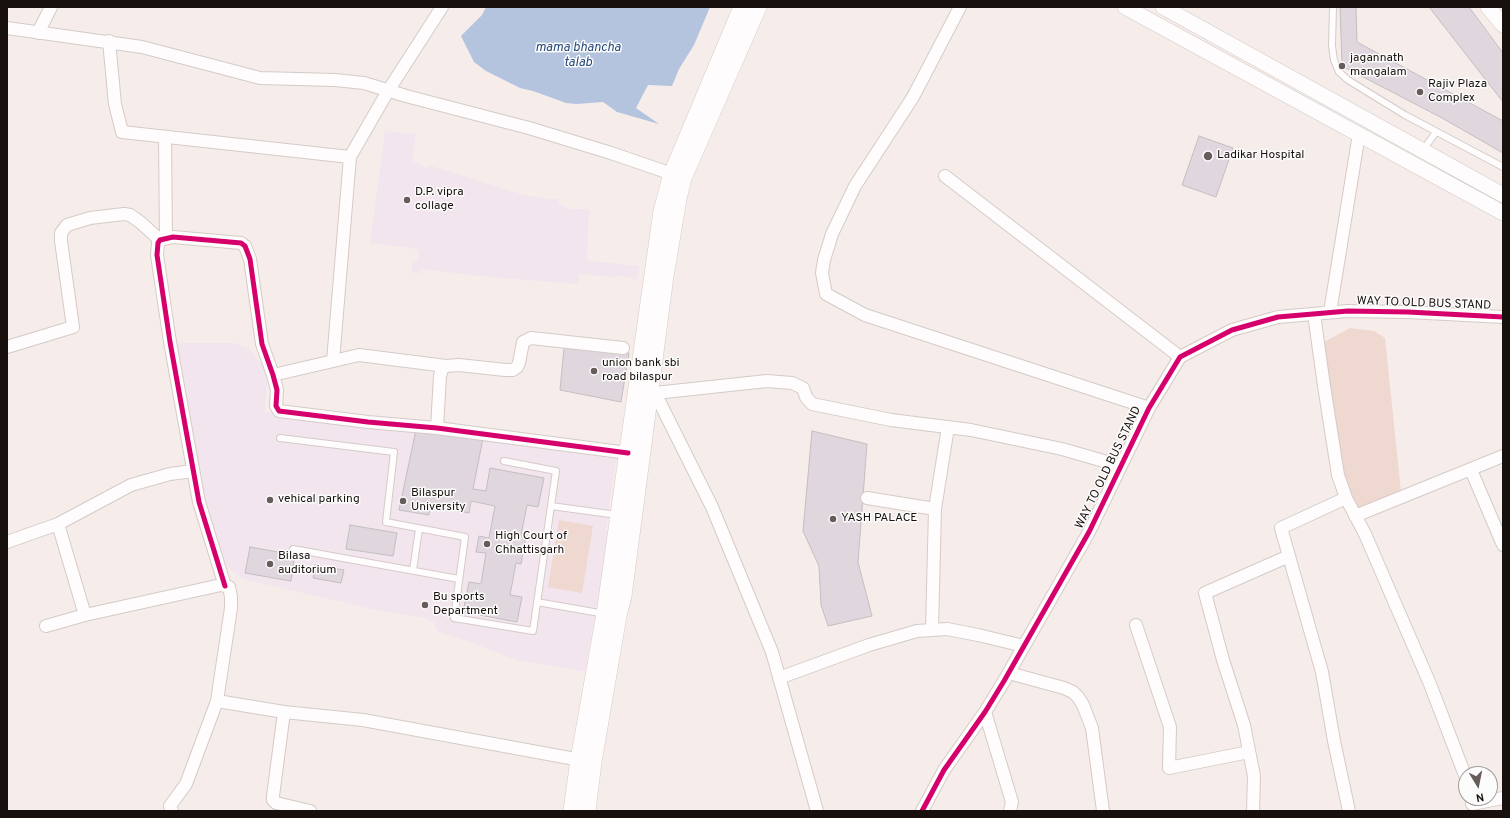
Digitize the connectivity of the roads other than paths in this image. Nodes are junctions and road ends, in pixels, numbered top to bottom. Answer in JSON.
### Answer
{"nodes":[{"id":1,"x":51,"y":7,"type":"edge"},
{"id":2,"x":442,"y":7,"type":"edge"},
{"id":3,"x":742,"y":7,"type":"edge"},
{"id":4,"x":758,"y":7,"type":"edge"},
{"id":5,"x":960,"y":7,"type":"edge"},
{"id":6,"x":1125,"y":7,"type":"edge"},
{"id":7,"x":1163,"y":7,"type":"edge"},
{"id":8,"x":1332,"y":7,"type":"edge"},
{"id":9,"x":1488,"y":7,"type":"edge"},
{"id":10,"x":1503,"y":25,"type":"edge"},
{"id":11,"x":7,"y":28,"type":"edge"},
{"id":12,"x":38,"y":33,"type":"junction"},
{"id":13,"x":109,"y":41,"type":"junction"},
{"id":14,"x":388,"y":91,"type":"junction"},
{"id":15,"x":1436,"y":132,"type":"junction"},
{"id":16,"x":1359,"y":134,"type":"junction"},
{"id":17,"x":165,"y":137,"type":"junction"},
{"id":18,"x":1423,"y":150,"type":"junction"},
{"id":19,"x":350,"y":157,"type":"junction"},
{"id":20,"x":1503,"y":167,"type":"edge"},
{"id":21,"x":678,"y":176,"type":"junction"},
{"id":22,"x":945,"y":176,"type":"dead end"},
{"id":23,"x":1503,"y":195,"type":"edge"},
{"id":24,"x":1503,"y":213,"type":"edge"},
{"id":25,"x":163,"y":239,"type":"junction"},
{"id":26,"x":1330,"y":312,"type":"junction"},
{"id":27,"x":1314,"y":314,"type":"junction"},
{"id":28,"x":1503,"y":317,"type":"edge"},
{"id":29,"x":7,"y":347,"type":"edge"},
{"id":30,"x":623,"y":348,"type":"dead end"},
{"id":31,"x":1180,"y":357,"type":"junction"},
{"id":32,"x":333,"y":361,"type":"junction"},
{"id":33,"x":446,"y":366,"type":"junction"},
{"id":34,"x":273,"y":375,"type":"junction"},
{"id":35,"x":653,"y":389,"type":"junction"},
{"id":36,"x":1149,"y":408,"type":"junction"},
{"id":37,"x":948,"y":427,"type":"junction"},
{"id":38,"x":437,"y":428,"type":"junction"},
{"id":39,"x":280,"y":438,"type":"dead end"},
{"id":40,"x":628,"y":453,"type":"junction"},
{"id":41,"x":1503,"y":456,"type":"edge"},
{"id":42,"x":504,"y":461,"type":"dead end"},
{"id":43,"x":1121,"y":466,"type":"junction"},
{"id":44,"x":1471,"y":470,"type":"junction"},
{"id":45,"x":193,"y":471,"type":"junction"},
{"id":46,"x":868,"y":498,"type":"dead end"},
{"id":47,"x":1346,"y":498,"type":"junction"},
{"id":48,"x":551,"y":506,"type":"junction"},
{"id":49,"x":935,"y":509,"type":"junction"},
{"id":50,"x":620,"y":515,"type":"junction"},
{"id":51,"x":1355,"y":516,"type":"junction"},
{"id":52,"x":58,"y":524,"type":"junction"},
{"id":53,"x":419,"y":529,"type":"junction"},
{"id":54,"x":7,"y":542,"type":"edge"},
{"id":55,"x":1503,"y":545,"type":"edge"},
{"id":56,"x":292,"y":549,"type":"dead end"},
{"id":57,"x":1289,"y":556,"type":"junction"},
{"id":58,"x":413,"y":570,"type":"junction"},
{"id":59,"x":459,"y":579,"type":"junction"},
{"id":60,"x":225,"y":586,"type":"junction"},
{"id":61,"x":537,"y":602,"type":"junction"},
{"id":62,"x":85,"y":615,"type":"junction"},
{"id":63,"x":612,"y":615,"type":"junction"},
{"id":64,"x":1136,"y":625,"type":"dead end"},
{"id":65,"x":46,"y":626,"type":"dead end"},
{"id":66,"x":932,"y":630,"type":"junction"},
{"id":67,"x":1024,"y":646,"type":"junction"},
{"id":68,"x":1009,"y":673,"type":"junction"},
{"id":69,"x":779,"y":678,"type":"junction"},
{"id":70,"x":217,"y":701,"type":"junction"},
{"id":71,"x":284,"y":712,"type":"junction"},
{"id":72,"x":986,"y":712,"type":"junction"},
{"id":73,"x":1249,"y":752,"type":"junction"},
{"id":74,"x":586,"y":761,"type":"junction"},
{"id":75,"x":1461,"y":766,"type":"edge"},
{"id":76,"x":172,"y":811,"type":"edge"},
{"id":77,"x":310,"y":811,"type":"edge"},
{"id":78,"x":572,"y":811,"type":"edge"},
{"id":79,"x":587,"y":811,"type":"edge"},
{"id":80,"x":817,"y":811,"type":"edge"},
{"id":81,"x":922,"y":811,"type":"edge"},
{"id":82,"x":1010,"y":811,"type":"edge"},
{"id":83,"x":1103,"y":811,"type":"edge"},
{"id":84,"x":1253,"y":811,"type":"edge"},
{"id":85,"x":1349,"y":811,"type":"edge"}],
"edges":[{"from":1,"to":12,"type":"street"},
{"from":2,"to":14,"type":"street"},
{"from":3,"to":21,"type":"main road"},
{"from":4,"to":21,"type":"main road"},
{"from":5,"to":36,"type":"street"},
{"from":6,"to":16,"type":"street"},
{"from":7,"to":18,"type":"street"},
{"from":8,"to":15,"type":"lane"},
{"from":9,"to":10,"type":"street"},
{"from":11,"to":12,"type":"street"},
{"from":12,"to":13,"type":"street"},
{"from":13,"to":14,"type":"street"},
{"from":13,"to":17,"type":"street"},
{"from":14,"to":19,"type":"street"},
{"from":14,"to":21,"type":"street"},
{"from":15,"to":18,"type":"lane"},
{"from":15,"to":20,"type":"lane"},
{"from":16,"to":24,"type":"street"},
{"from":16,"to":26,"type":"street"},
{"from":17,"to":19,"type":"street"},
{"from":17,"to":25,"type":"street"},
{"from":18,"to":23,"type":"street"},
{"from":19,"to":32,"type":"street"},
{"from":21,"to":35,"type":"main road"},
{"from":21,"to":40,"type":"main road"},
{"from":22,"to":31,"type":"street"},
{"from":25,"to":29,"type":"street"},
{"from":25,"to":34,"type":"street"},
{"from":25,"to":45,"type":"street"},
{"from":26,"to":27,"type":"street","name":"WAY TO OLD BUS STAND"},
{"from":26,"to":28,"type":"street","name":"WAY TO OLD BUS STAND"},
{"from":27,"to":31,"type":"street","name":"WAY TO OLD BUS STAND"},
{"from":27,"to":47,"type":"street"},
{"from":30,"to":33,"type":"street"},
{"from":31,"to":36,"type":"street","name":"WAY TO OLD BUS STAND"},
{"from":32,"to":33,"type":"street"},
{"from":32,"to":34,"type":"street"},
{"from":33,"to":38,"type":"street"},
{"from":34,"to":38,"type":"street"},
{"from":35,"to":37,"type":"street"},
{"from":35,"to":63,"type":"main road"},
{"from":35,"to":69,"type":"street"},
{"from":36,"to":43,"type":"street","name":"WAY TO OLD BUS STAND"},
{"from":37,"to":43,"type":"street"},
{"from":37,"to":49,"type":"street"},
{"from":38,"to":40,"type":"street"},
{"from":39,"to":53,"type":"lane"},
{"from":40,"to":50,"type":"main road"},
{"from":41,"to":44,"type":"street"},
{"from":42,"to":48,"type":"lane"},
{"from":43,"to":67,"type":"street","name":"WAY TO OLD BUS STAND"},
{"from":44,"to":51,"type":"street"},
{"from":44,"to":55,"type":"street"},
{"from":45,"to":52,"type":"street"},
{"from":45,"to":60,"type":"street"},
{"from":46,"to":49,"type":"street"},
{"from":47,"to":51,"type":"street"},
{"from":47,"to":57,"type":"street"},
{"from":48,"to":50,"type":"lane"},
{"from":48,"to":61,"type":"lane"},
{"from":49,"to":66,"type":"street"},
{"from":50,"to":63,"type":"main road"},
{"from":51,"to":75,"type":"street"},
{"from":52,"to":54,"type":"street"},
{"from":52,"to":62,"type":"street"},
{"from":53,"to":58,"type":"lane"},
{"from":53,"to":59,"type":"lane"},
{"from":56,"to":58,"type":"lane"},
{"from":57,"to":73,"type":"street"},
{"from":57,"to":85,"type":"street"},
{"from":58,"to":59,"type":"lane"},
{"from":59,"to":61,"type":"lane"},
{"from":60,"to":62,"type":"street"},
{"from":60,"to":70,"type":"street"},
{"from":61,"to":63,"type":"lane"},
{"from":62,"to":65,"type":"street"},
{"from":63,"to":74,"type":"main road"},
{"from":64,"to":73,"type":"street"},
{"from":66,"to":67,"type":"street"},
{"from":66,"to":69,"type":"street"},
{"from":67,"to":68,"type":"street","name":"WAY TO OLD BUS STAND"},
{"from":68,"to":72,"type":"street","name":"WAY TO OLD BUS STAND"},
{"from":68,"to":83,"type":"street"},
{"from":69,"to":80,"type":"street"},
{"from":70,"to":71,"type":"street"},
{"from":70,"to":76,"type":"street"},
{"from":71,"to":74,"type":"street"},
{"from":71,"to":77,"type":"street"},
{"from":72,"to":81,"type":"street","name":"WAY TO OLD BUS STAND"},
{"from":72,"to":82,"type":"street"},
{"from":73,"to":84,"type":"street"},
{"from":74,"to":78,"type":"main road"},
{"from":74,"to":79,"type":"main road"}]}
